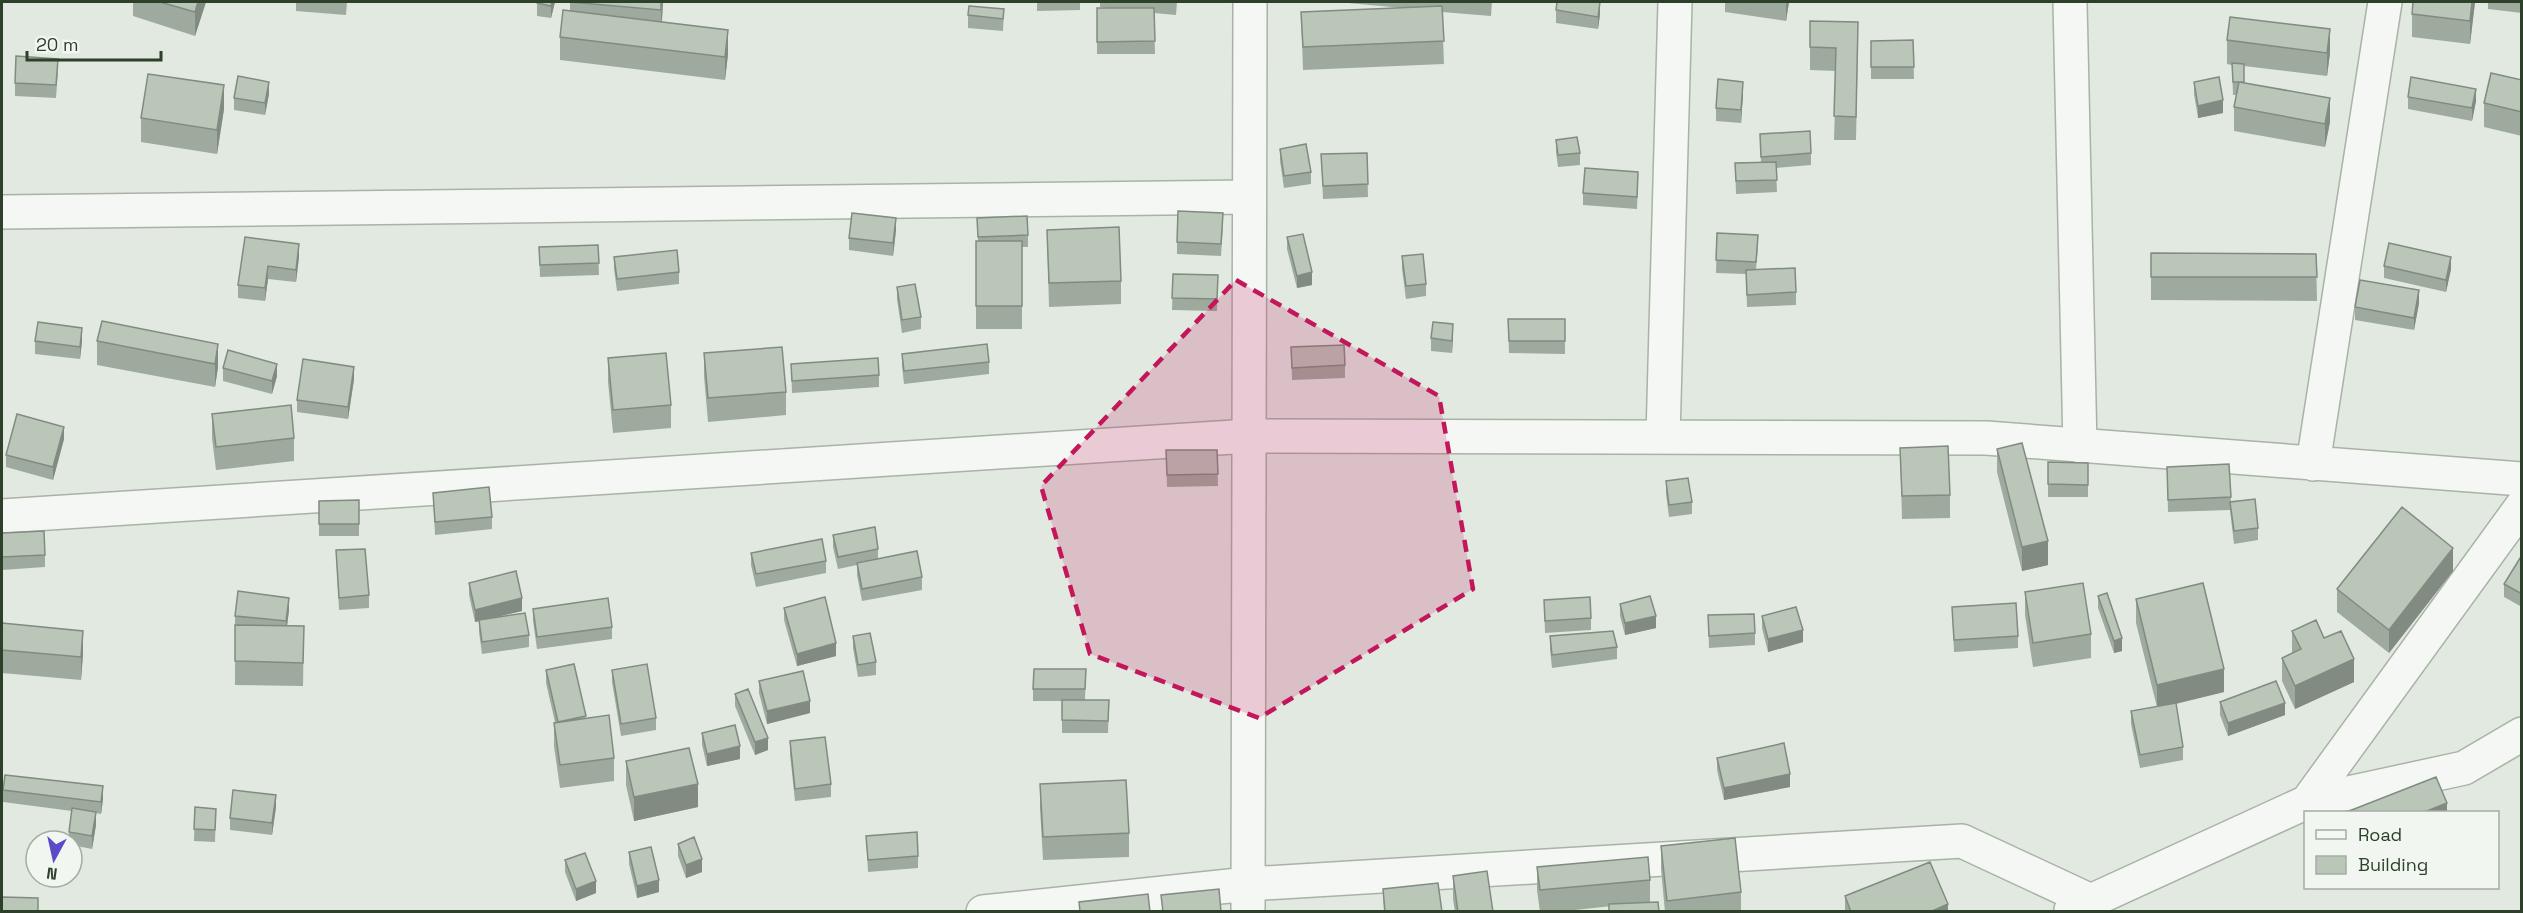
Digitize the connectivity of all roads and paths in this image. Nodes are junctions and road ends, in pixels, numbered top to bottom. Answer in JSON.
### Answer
{"nodes":[{"id":1,"x":1250,"y":2,"type":"edge"},
{"id":2,"x":1675,"y":2,"type":"edge"},
{"id":3,"x":2070,"y":2,"type":"edge"},
{"id":4,"x":2385,"y":2,"type":"edge"},
{"id":5,"x":1249,"y":197,"type":"junction"},
{"id":6,"x":2,"y":212,"type":"edge"},
{"id":7,"x":1249,"y":436,"type":"junction"},
{"id":8,"x":1663,"y":437,"type":"junction"},
{"id":9,"x":2080,"y":446,"type":"junction"},
{"id":10,"x":2313,"y":464,"type":"junction"},
{"id":11,"x":2522,"y":479,"type":"edge"},
{"id":12,"x":2522,"y":506,"type":"edge"},
{"id":13,"x":2,"y":516,"type":"edge"},
{"id":14,"x":2522,"y":734,"type":"edge"},
{"id":15,"x":2307,"y":802,"type":"junction"},
{"id":16,"x":1248,"y":898,"type":"edge"},
{"id":17,"x":2079,"y":906,"type":"edge"},
{"id":18,"x":983,"y":912,"type":"edge"}],
"edges":[{"from":1,"to":5,"type":"street"},
{"from":2,"to":8,"type":"street"},
{"from":3,"to":9,"type":"street"},
{"from":4,"to":10,"type":"street"},
{"from":5,"to":6,"type":"street"},
{"from":5,"to":7,"type":"street"},
{"from":7,"to":8,"type":"street"},
{"from":7,"to":13,"type":"street"},
{"from":7,"to":16,"type":"street"},
{"from":8,"to":9,"type":"street"},
{"from":9,"to":10,"type":"street"},
{"from":10,"to":11,"type":"street"},
{"from":12,"to":15,"type":"street"},
{"from":14,"to":15,"type":"street"},
{"from":15,"to":17,"type":"street"},
{"from":16,"to":17,"type":"street"},
{"from":16,"to":18,"type":"street"}]}
